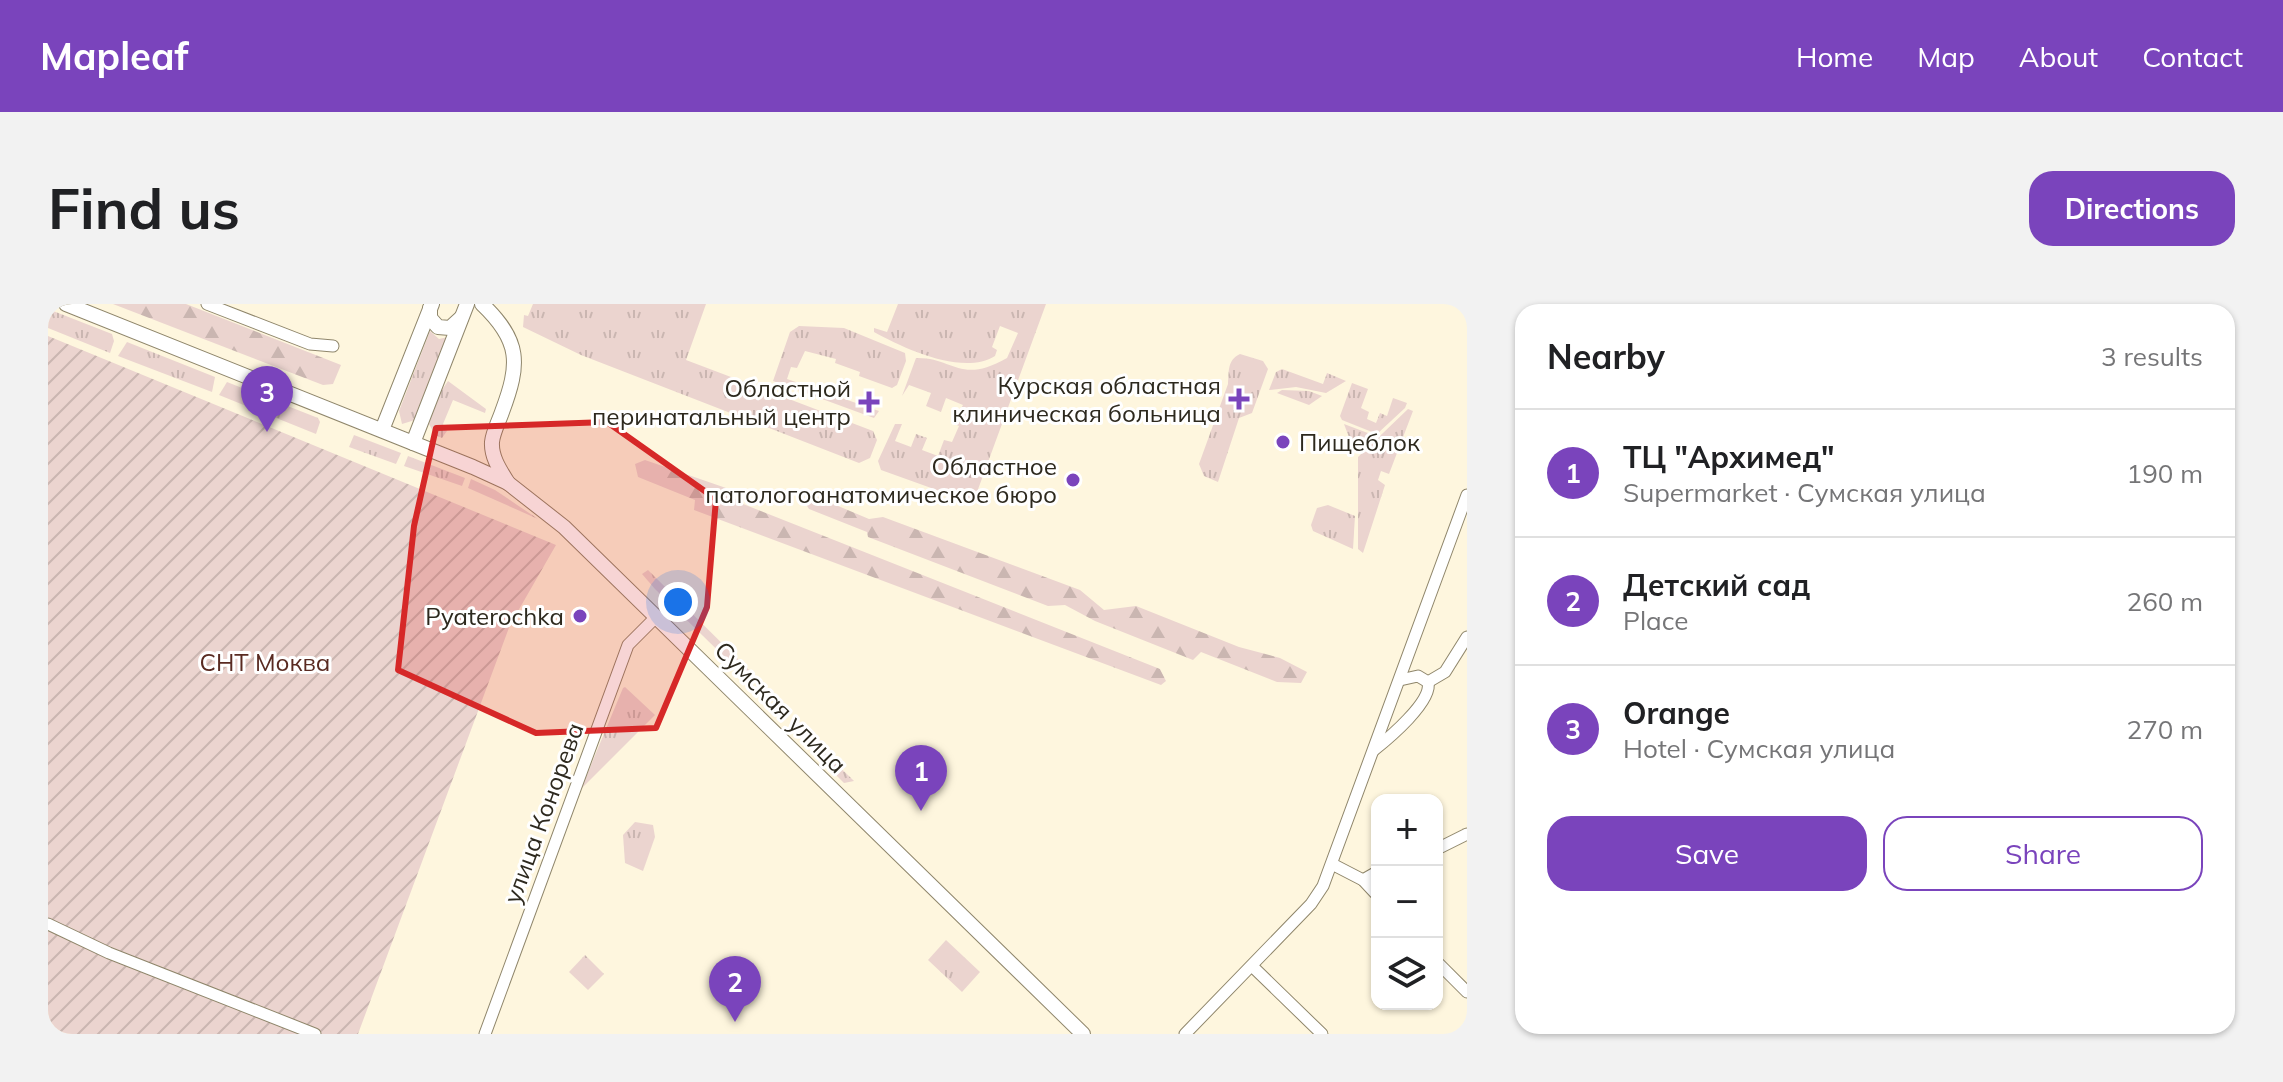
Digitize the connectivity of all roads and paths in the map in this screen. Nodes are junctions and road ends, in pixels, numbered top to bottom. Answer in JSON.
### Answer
{"nodes":[{"id":1,"x":66,"y":304,"type":"edge"},
{"id":2,"x":207,"y":304,"type":"edge"},
{"id":3,"x":482,"y":304,"type":"edge"},
{"id":4,"x":431,"y":306,"type":"edge"},
{"id":5,"x":464,"y":311,"type":"edge"},
{"id":6,"x":333,"y":346,"type":"dead end"},
{"id":7,"x":382,"y":430,"type":"junction"},
{"id":8,"x":413,"y":443,"type":"junction"},
{"id":9,"x":508,"y":483,"type":"junction"},
{"id":10,"x":1467,"y":495,"type":"edge"},
{"id":11,"x":657,"y":616,"type":"junction"},
{"id":12,"x":1467,"y":637,"type":"edge"},
{"id":13,"x":1400,"y":680,"type":"junction"},
{"id":14,"x":1428,"y":682,"type":"junction"},
{"id":15,"x":1374,"y":750,"type":"junction"},
{"id":16,"x":1467,"y":834,"type":"edge"},
{"id":17,"x":1443,"y":846,"type":"edge"},
{"id":18,"x":1332,"y":864,"type":"junction"},
{"id":19,"x":1371,"y":875,"type":"edge"},
{"id":20,"x":1363,"y":880,"type":"junction"},
{"id":21,"x":1371,"y":889,"type":"edge"},
{"id":22,"x":48,"y":924,"type":"edge"},
{"id":23,"x":1252,"y":966,"type":"junction"},
{"id":24,"x":1443,"y":968,"type":"edge"},
{"id":25,"x":1467,"y":992,"type":"edge"},
{"id":26,"x":315,"y":1034,"type":"edge"},
{"id":27,"x":485,"y":1034,"type":"edge"},
{"id":28,"x":1083,"y":1034,"type":"edge"},
{"id":29,"x":1185,"y":1034,"type":"edge"},
{"id":30,"x":1322,"y":1034,"type":"edge"}],
"edges":[{"from":1,"to":7,"type":"main road","name":"Сумская улица"},
{"from":2,"to":6,"type":"street"},
{"from":3,"to":9,"type":"main road"},
{"from":4,"to":5,"type":"main road"},
{"from":4,"to":7,"type":"main road"},
{"from":5,"to":8,"type":"main road"},
{"from":7,"to":8,"type":"main road","name":"Сумская улица"},
{"from":8,"to":9,"type":"main road","name":"Сумская улица"},
{"from":9,"to":11,"type":"main road","name":"Сумская улица"},
{"from":10,"to":13,"type":"street"},
{"from":11,"to":27,"type":"street","name":"улица Конорева"},
{"from":11,"to":28,"type":"main road","name":"Сумская улица"},
{"from":12,"to":14,"type":"street"},
{"from":13,"to":14,"type":"street"},
{"from":13,"to":15,"type":"street"},
{"from":14,"to":15,"type":"street"},
{"from":15,"to":18,"type":"street"},
{"from":16,"to":17,"type":"street"},
{"from":18,"to":20,"type":"street"},
{"from":18,"to":23,"type":"street"},
{"from":19,"to":20,"type":"street"},
{"from":20,"to":21,"type":"street"},
{"from":22,"to":26,"type":"street"},
{"from":23,"to":29,"type":"street"},
{"from":23,"to":30,"type":"street"},
{"from":24,"to":25,"type":"street"}]}
